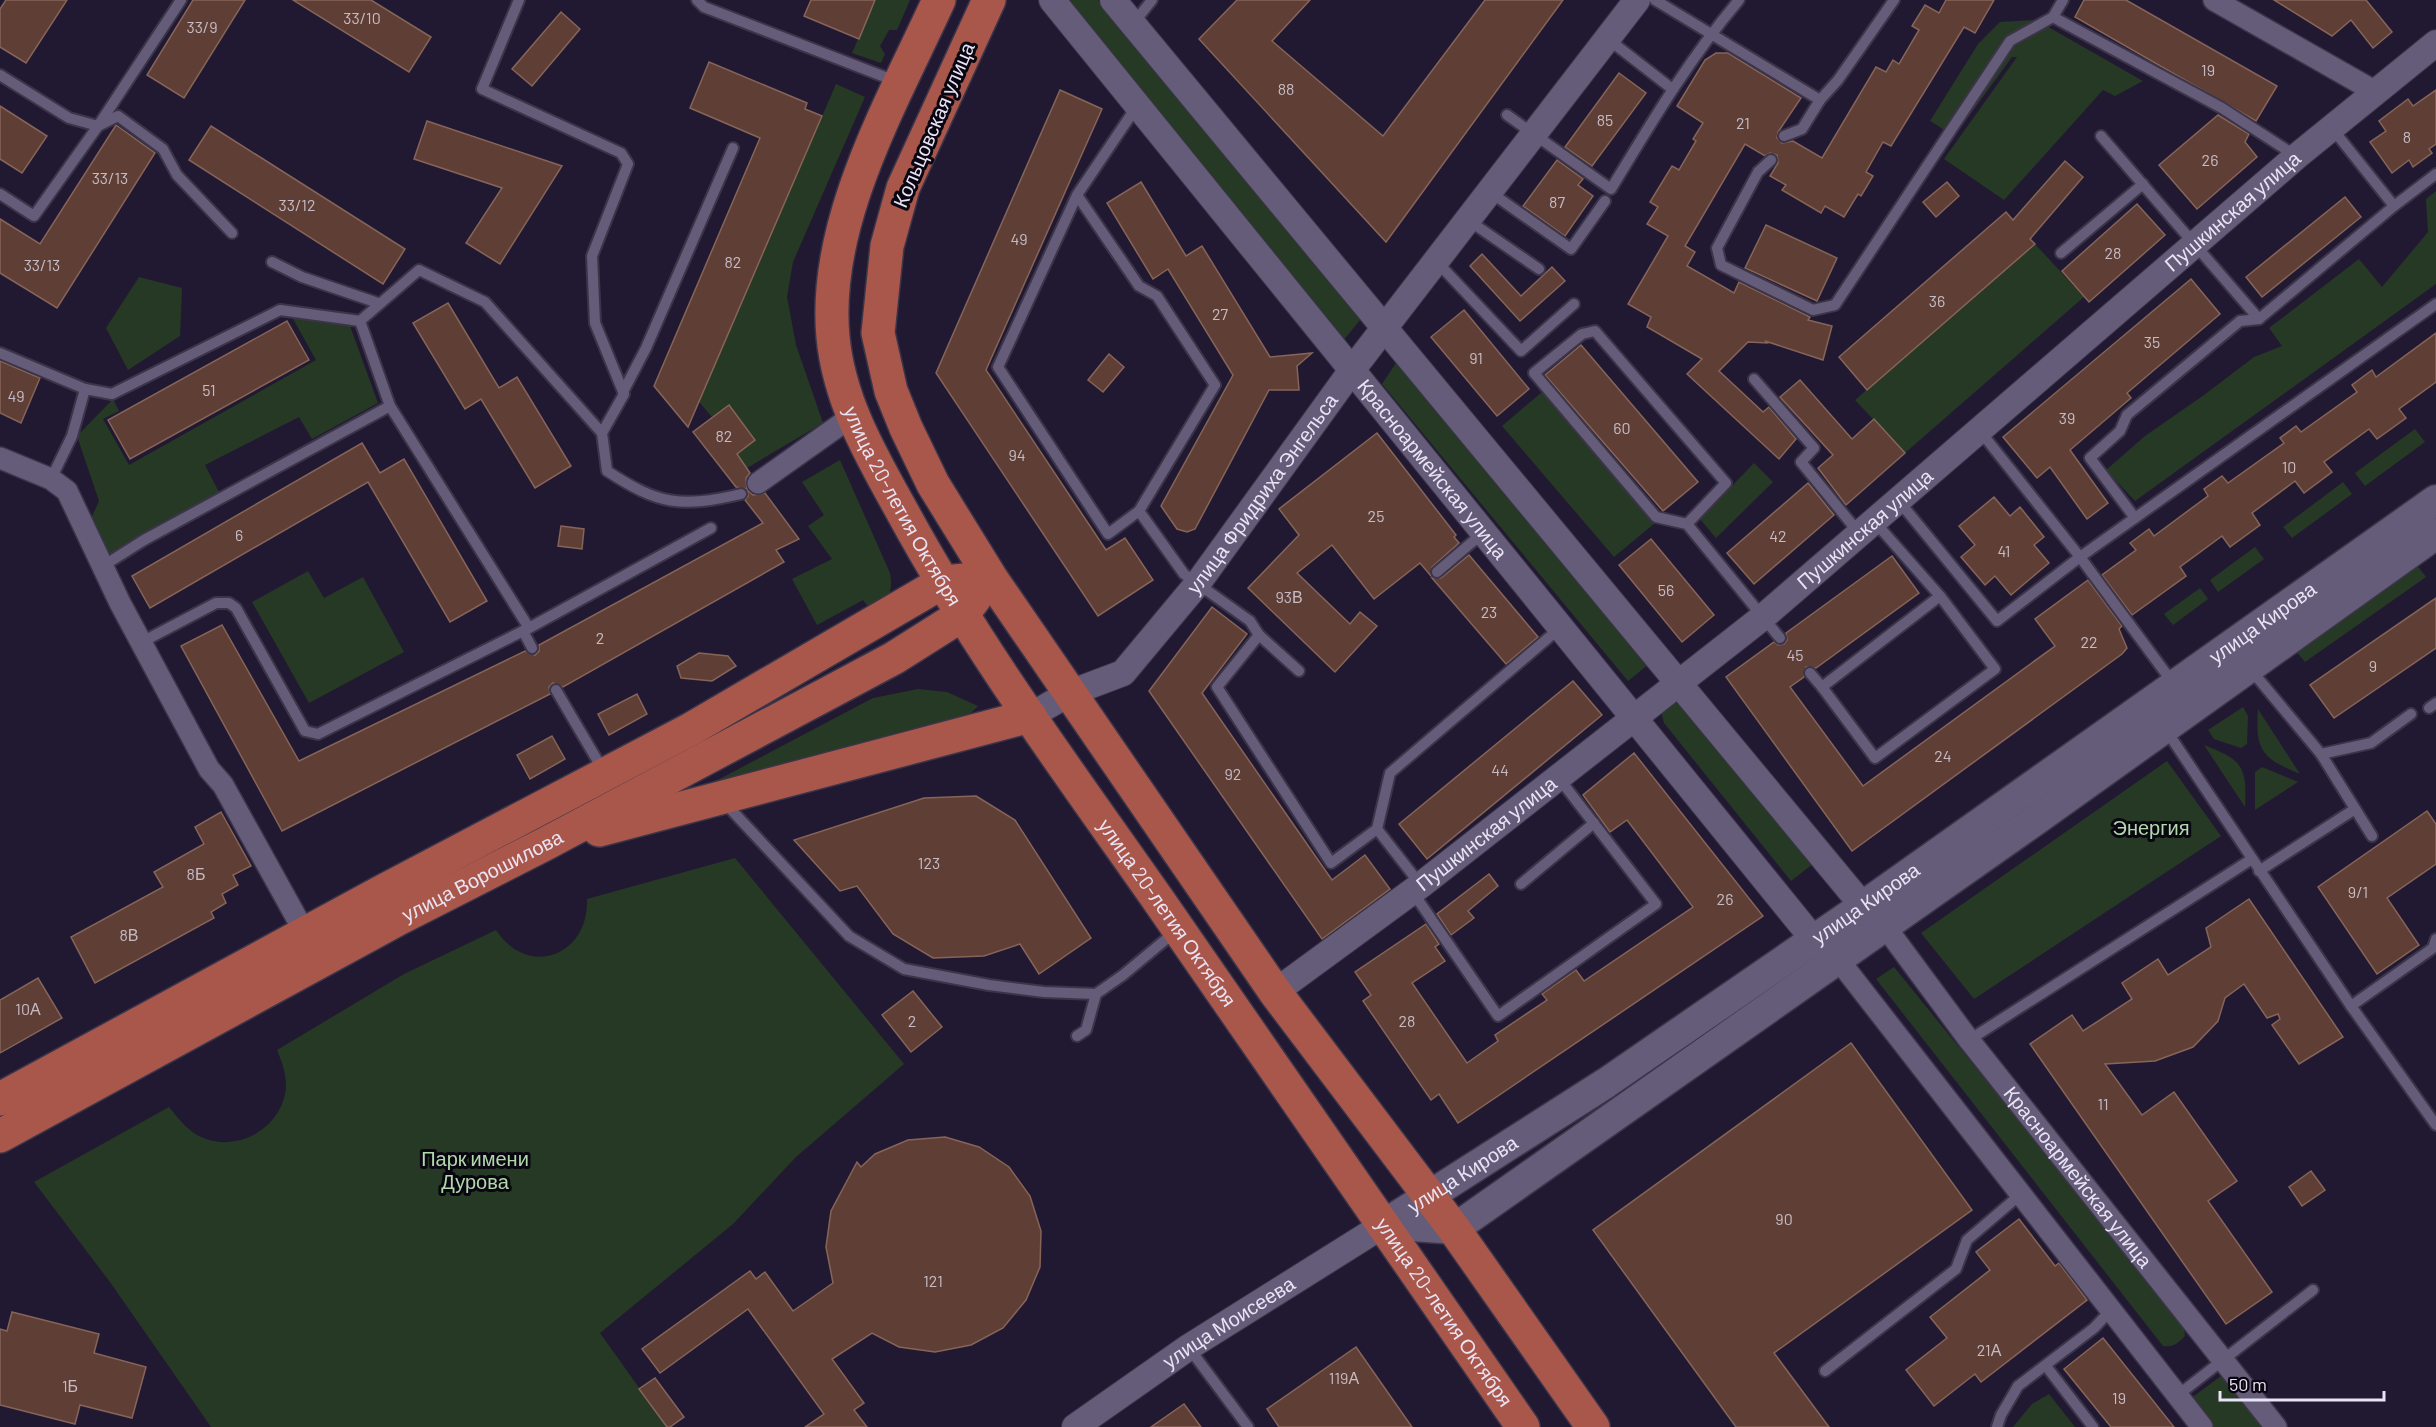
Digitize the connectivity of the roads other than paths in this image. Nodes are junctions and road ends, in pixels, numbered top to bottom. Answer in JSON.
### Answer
{"nodes":[{"id":1,"x":182,"y":0,"type":"edge"},
{"id":2,"x":519,"y":0,"type":"edge"},
{"id":3,"x":697,"y":0,"type":"edge"},
{"id":4,"x":939,"y":0,"type":"edge"},
{"id":5,"x":989,"y":0,"type":"edge"},
{"id":6,"x":1052,"y":0,"type":"edge"},
{"id":7,"x":1113,"y":0,"type":"edge"},
{"id":8,"x":1152,"y":0,"type":"edge"},
{"id":9,"x":1637,"y":0,"type":"edge"},
{"id":10,"x":1655,"y":0,"type":"edge"},
{"id":11,"x":1739,"y":0,"type":"edge"},
{"id":12,"x":1894,"y":0,"type":"edge"},
{"id":13,"x":2063,"y":0,"type":"edge"},
{"id":14,"x":2214,"y":0,"type":"edge"},
{"id":15,"x":2053,"y":17,"type":"junction"},
{"id":16,"x":1133,"y":24,"type":"junction"},
{"id":17,"x":1709,"y":35,"type":"junction"},
{"id":18,"x":1607,"y":39,"type":"junction"},
{"id":19,"x":2436,"y":43,"type":"edge"},
{"id":20,"x":0,"y":75,"type":"edge"},
{"id":21,"x":900,"y":84,"type":"junction"},
{"id":22,"x":1671,"y":88,"type":"junction"},
{"id":23,"x":2374,"y":91,"type":"junction"},
{"id":24,"x":1820,"y":100,"type":"junction"},
{"id":25,"x":1137,"y":105,"type":"junction"},
{"id":26,"x":1507,"y":115,"type":"dead end"},
{"id":27,"x":98,"y":126,"type":"junction"},
{"id":28,"x":2331,"y":127,"type":"junction"},
{"id":29,"x":1534,"y":134,"type":"junction"},
{"id":30,"x":1784,"y":136,"type":"dead end"},
{"id":31,"x":2101,"y":136,"type":"dead end"},
{"id":32,"x":733,"y":148,"type":"dead end"},
{"id":33,"x":2297,"y":156,"type":"junction"},
{"id":34,"x":1772,"y":160,"type":"dead end"},
{"id":35,"x":2436,"y":174,"type":"edge"},
{"id":36,"x":2143,"y":184,"type":"junction"},
{"id":37,"x":1490,"y":192,"type":"junction"},
{"id":38,"x":0,"y":194,"type":"edge"},
{"id":39,"x":1077,"y":195,"type":"junction"},
{"id":40,"x":1605,"y":201,"type":"dead end"},
{"id":41,"x":2394,"y":206,"type":"junction"},
{"id":42,"x":1468,"y":220,"type":"junction"},
{"id":43,"x":232,"y":233,"type":"dead end"},
{"id":44,"x":2196,"y":243,"type":"junction"},
{"id":45,"x":2061,"y":253,"type":"dead end"},
{"id":46,"x":272,"y":262,"type":"dead end"},
{"id":47,"x":1437,"y":262,"type":"junction"},
{"id":48,"x":1539,"y":269,"type":"dead end"},
{"id":49,"x":378,"y":303,"type":"junction"},
{"id":50,"x":1574,"y":304,"type":"dead end"},
{"id":51,"x":2436,"y":304,"type":"edge"},
{"id":52,"x":2259,"y":319,"type":"junction"},
{"id":53,"x":360,"y":321,"type":"junction"},
{"id":54,"x":1385,"y":329,"type":"junction"},
{"id":55,"x":0,"y":353,"type":"edge"},
{"id":56,"x":1352,"y":370,"type":"junction"},
{"id":57,"x":1754,"y":379,"type":"dead end"},
{"id":58,"x":85,"y":389,"type":"junction"},
{"id":59,"x":623,"y":392,"type":"junction"},
{"id":60,"x":390,"y":406,"type":"junction"},
{"id":61,"x":851,"y":417,"type":"junction"},
{"id":62,"x":906,"y":428,"type":"joint"},
{"id":63,"x":1979,"y":430,"type":"junction"},
{"id":64,"x":602,"y":434,"type":"junction"},
{"id":65,"x":0,"y":458,"type":"edge"},
{"id":66,"x":51,"y":479,"type":"junction"},
{"id":67,"x":749,"y":488,"type":"joint"},
{"id":68,"x":1898,"y":500,"type":"junction"},
{"id":69,"x":1139,"y":511,"type":"junction"},
{"id":70,"x":2433,"y":516,"type":"edge"},
{"id":71,"x":2135,"y":518,"type":"junction"},
{"id":72,"x":1687,"y":524,"type":"junction"},
{"id":73,"x":1867,"y":527,"type":"junction"},
{"id":74,"x":711,"y":528,"type":"dead end"},
{"id":75,"x":1484,"y":532,"type":"junction"},
{"id":76,"x":2080,"y":557,"type":"junction"},
{"id":77,"x":103,"y":566,"type":"junction"},
{"id":78,"x":1437,"y":572,"type":"dead end"},
{"id":79,"x":991,"y":578,"type":"junction"},
{"id":80,"x":943,"y":582,"type":"junction"},
{"id":81,"x":1198,"y":583,"type":"junction"},
{"id":82,"x":1940,"y":596,"type":"junction"},
{"id":83,"x":962,"y":615,"type":"junction"},
{"id":84,"x":1763,"y":617,"type":"junction"},
{"id":85,"x":1561,"y":627,"type":"junction"},
{"id":86,"x":526,"y":630,"type":"junction"},
{"id":87,"x":1259,"y":635,"type":"junction"},
{"id":88,"x":1780,"y":638,"type":"dead end"},
{"id":89,"x":142,"y":642,"type":"junction"},
{"id":90,"x":532,"y":648,"type":"dead end"},
{"id":91,"x":2248,"y":667,"type":"junction"},
{"id":92,"x":1299,"y":671,"type":"dead end"},
{"id":93,"x":1810,"y":673,"type":"dead end"},
{"id":94,"x":1678,"y":683,"type":"junction"},
{"id":95,"x":2175,"y":685,"type":"junction"},
{"id":96,"x":1822,"y":687,"type":"junction"},
{"id":97,"x":556,"y":690,"type":"dead end"},
{"id":98,"x":1070,"y":693,"type":"junction"},
{"id":99,"x":2410,"y":714,"type":"dead end"},
{"id":100,"x":1030,"y":716,"type":"junction"},
{"id":101,"x":1634,"y":717,"type":"junction"},
{"id":102,"x":2164,"y":727,"type":"junction"},
{"id":103,"x":2321,"y":754,"type":"junction"},
{"id":104,"x":606,"y":774,"type":"junction"},
{"id":105,"x":1558,"y":777,"type":"junction"},
{"id":106,"x":720,"y":798,"type":"junction"},
{"id":107,"x":2355,"y":809,"type":"junction"},
{"id":108,"x":1594,"y":823,"type":"junction"},
{"id":109,"x":1377,"y":830,"type":"junction"},
{"id":110,"x":2372,"y":836,"type":"dead end"},
{"id":111,"x":545,"y":844,"type":"junction"},
{"id":112,"x":2252,"y":859,"type":"junction"},
{"id":113,"x":2259,"y":871,"type":"junction"},
{"id":114,"x":1521,"y":884,"type":"dead end"},
{"id":115,"x":1416,"y":888,"type":"junction"},
{"id":116,"x":1874,"y":915,"type":"junction"},
{"id":117,"x":1178,"y":929,"type":"junction"},
{"id":118,"x":305,"y":933,"type":"junction"},
{"id":119,"x":2436,"y":939,"type":"edge"},
{"id":120,"x":1825,"y":949,"type":"junction"},
{"id":121,"x":1275,"y":993,"type":"junction"},
{"id":122,"x":1096,"y":994,"type":"junction"},
{"id":123,"x":2351,"y":1006,"type":"junction"},
{"id":124,"x":1077,"y":1036,"type":"dead end"},
{"id":125,"x":1970,"y":1040,"type":"junction"},
{"id":126,"x":0,"y":1099,"type":"edge"},
{"id":127,"x":2436,"y":1125,"type":"edge"},
{"id":128,"x":0,"y":1136,"type":"edge"},
{"id":129,"x":2021,"y":1194,"type":"junction"},
{"id":130,"x":1428,"y":1198,"type":"junction"},
{"id":131,"x":1385,"y":1224,"type":"junction"},
{"id":132,"x":1454,"y":1229,"type":"junction"},
{"id":133,"x":2313,"y":1290,"type":"dead end"},
{"id":134,"x":2113,"y":1309,"type":"junction"},
{"id":135,"x":1189,"y":1347,"type":"junction"},
{"id":136,"x":2224,"y":1360,"type":"junction"},
{"id":137,"x":2046,"y":1365,"type":"junction"},
{"id":138,"x":1825,"y":1371,"type":"dead end"},
{"id":139,"x":2178,"y":1395,"type":"junction"},
{"id":140,"x":1075,"y":1427,"type":"edge"},
{"id":141,"x":1248,"y":1427,"type":"edge"},
{"id":142,"x":1523,"y":1427,"type":"edge"},
{"id":143,"x":1593,"y":1427,"type":"edge"},
{"id":144,"x":1997,"y":1427,"type":"edge"},
{"id":145,"x":2093,"y":1427,"type":"edge"},
{"id":146,"x":2202,"y":1427,"type":"edge"},
{"id":147,"x":2276,"y":1427,"type":"edge"}],
"edges":[{"from":1,"to":27,"type":"lane"},
{"from":2,"to":59,"type":"lane"},
{"from":3,"to":21,"type":"lane"},
{"from":4,"to":21,"type":"main road"},
{"from":5,"to":62,"type":"main road","name":"Кольцовская улица"},
{"from":6,"to":25,"type":"street","name":"Красноармейская улица"},
{"from":7,"to":16,"type":"street","name":"Красноармейская улица"},
{"from":8,"to":16,"type":"lane"},
{"from":9,"to":18,"type":"street","name":"улица Фридриха Энгельса"},
{"from":10,"to":17,"type":"lane"},
{"from":11,"to":17,"type":"lane"},
{"from":12,"to":24,"type":"lane"},
{"from":13,"to":15,"type":"lane"},
{"from":14,"to":23,"type":"street"},
{"from":15,"to":33,"type":"lane"},
{"from":15,"to":34,"type":"lane"},
{"from":16,"to":54,"type":"street","name":"Красноармейская улица"},
{"from":17,"to":22,"type":"lane"},
{"from":17,"to":24,"type":"lane"},
{"from":18,"to":22,"type":"lane"},
{"from":18,"to":29,"type":"street","name":"улица Фридриха Энгельса"},
{"from":19,"to":23,"type":"street","name":"Пушкинская улица"},
{"from":20,"to":27,"type":"lane"},
{"from":21,"to":61,"type":"main road","name":"улица 20-летия Октября"},
{"from":22,"to":29,"type":"lane"},
{"from":23,"to":28,"type":"street","name":"Пушкинская улица"},
{"from":24,"to":30,"type":"lane"},
{"from":25,"to":39,"type":"lane"},
{"from":25,"to":56,"type":"street","name":"Красноармейская улица"},
{"from":26,"to":29,"type":"lane"},
{"from":27,"to":38,"type":"lane"},
{"from":27,"to":43,"type":"lane"},
{"from":28,"to":33,"type":"street","name":"Пушкинская улица"},
{"from":28,"to":41,"type":"lane"},
{"from":29,"to":37,"type":"street","name":"улица Фридриха Энгельса"},
{"from":31,"to":36,"type":"lane"},
{"from":32,"to":59,"type":"lane"},
{"from":33,"to":44,"type":"street","name":"Пушкинская улица"},
{"from":35,"to":41,"type":"lane"},
{"from":36,"to":44,"type":"lane"},
{"from":36,"to":45,"type":"lane"},
{"from":37,"to":40,"type":"lane"},
{"from":37,"to":42,"type":"street","name":"улица Фридриха Энгельса"},
{"from":39,"to":69,"type":"lane"},
{"from":39,"to":69,"type":"lane"},
{"from":41,"to":52,"type":"lane"},
{"from":42,"to":47,"type":"street","name":"улица Фридриха Энгельса"},
{"from":42,"to":48,"type":"lane"},
{"from":44,"to":52,"type":"lane"},
{"from":44,"to":63,"type":"street","name":"Пушкинская улица"},
{"from":46,"to":49,"type":"lane"},
{"from":47,"to":50,"type":"lane"},
{"from":47,"to":54,"type":"street","name":"улица Фридриха Энгельса"},
{"from":49,"to":53,"type":"lane"},
{"from":49,"to":64,"type":"lane"},
{"from":51,"to":71,"type":"lane"},
{"from":52,"to":71,"type":"lane"},
{"from":53,"to":58,"type":"lane"},
{"from":53,"to":60,"type":"lane"},
{"from":54,"to":56,"type":"street","name":"улица Фридриха Энгельса"},
{"from":54,"to":94,"type":"street","name":"Красноармейская улица"},
{"from":55,"to":58,"type":"lane"},
{"from":56,"to":75,"type":"street","name":"Красноармейская улица"},
{"from":56,"to":81,"type":"street","name":"улица Фридриха Энгельса"},
{"from":57,"to":73,"type":"lane"},
{"from":58,"to":66,"type":"lane"},
{"from":59,"to":64,"type":"lane"},
{"from":60,"to":77,"type":"lane"},
{"from":60,"to":86,"type":"lane"},
{"from":61,"to":67,"type":"street"},
{"from":61,"to":80,"type":"main road","name":"улица 20-летия Октября"},
{"from":62,"to":79,"type":"main road","name":"улица 20-летия Октября"},
{"from":63,"to":68,"type":"street","name":"Пушкинская улица"},
{"from":63,"to":76,"type":"lane"},
{"from":64,"to":67,"type":"lane"},
{"from":65,"to":66,"type":"street"},
{"from":66,"to":77,"type":"street"},
{"from":68,"to":73,"type":"street","name":"Пушкинская улица"},
{"from":68,"to":76,"type":"lane"},
{"from":69,"to":81,"type":"lane"},
{"from":70,"to":91,"type":"main road","name":"улица Кирова"},
{"from":70,"to":95,"type":"main road","name":"улица Кирова"},
{"from":71,"to":76,"type":"lane"},
{"from":72,"to":72,"type":"lane"},
{"from":72,"to":84,"type":"lane"},
{"from":73,"to":82,"type":"lane"},
{"from":73,"to":84,"type":"street","name":"Пушкинская улица"},
{"from":74,"to":86,"type":"lane"},
{"from":75,"to":78,"type":"lane"},
{"from":75,"to":85,"type":"street","name":"Красноармейская улица"},
{"from":76,"to":95,"type":"lane"},
{"from":77,"to":89,"type":"street"},
{"from":79,"to":80,"type":"main road"},
{"from":79,"to":83,"type":"main road","name":"улица Ворошилова"},
{"from":79,"to":98,"type":"main road","name":"улица 20-летия Октября"},
{"from":80,"to":83,"type":"main road","name":"улица 20-летия Октября"},
{"from":80,"to":104,"type":"main road","name":"улица Ворошилова"},
{"from":81,"to":87,"type":"lane"},
{"from":81,"to":98,"type":"street","name":"улица Фридриха Энгельса"},
{"from":82,"to":96,"type":"lane"},
{"from":82,"to":96,"type":"lane"},
{"from":83,"to":100,"type":"main road","name":"улица 20-летия Октября"},
{"from":83,"to":111,"type":"main road","name":"улица Ворошилова"},
{"from":84,"to":88,"type":"lane"},
{"from":84,"to":94,"type":"street","name":"Пушкинская улица"},
{"from":85,"to":101,"type":"street","name":"Красноармейская улица"},
{"from":85,"to":109,"type":"lane"},
{"from":86,"to":89,"type":"lane"},
{"from":86,"to":90,"type":"lane"},
{"from":87,"to":92,"type":"lane"},
{"from":87,"to":109,"type":"lane"},
{"from":89,"to":118,"type":"street"},
{"from":91,"to":102,"type":"main road","name":"улица Кирова"},
{"from":91,"to":103,"type":"lane"},
{"from":93,"to":96,"type":"lane"},
{"from":94,"to":101,"type":"street","name":"Пушкинская улица"},
{"from":94,"to":116,"type":"street","name":"Красноармейская улица"},
{"from":95,"to":116,"type":"main road","name":"улица Кирова"},
{"from":97,"to":104,"type":"lane"},
{"from":98,"to":100,"type":"street","name":"улица Фридриха Энгельса"},
{"from":98,"to":121,"type":"main road","name":"улица 20-летия Октября"},
{"from":99,"to":103,"type":"lane"},
{"from":100,"to":106,"type":"main road"},
{"from":100,"to":117,"type":"main road","name":"улица 20-летия Октября"},
{"from":101,"to":105,"type":"street","name":"Пушкинская улица"},
{"from":101,"to":120,"type":"street","name":"Красноармейская улица"},
{"from":102,"to":112,"type":"lane"},
{"from":102,"to":116,"type":"main road","name":"улица Кирова"},
{"from":103,"to":107,"type":"lane"},
{"from":104,"to":118,"type":"main road","name":"улица Ворошилова"},
{"from":105,"to":108,"type":"lane"},
{"from":105,"to":115,"type":"street","name":"Пушкинская улица"},
{"from":106,"to":111,"type":"main road"},
{"from":106,"to":122,"type":"lane"},
{"from":107,"to":110,"type":"lane"},
{"from":107,"to":113,"type":"lane"},
{"from":108,"to":114,"type":"lane"},
{"from":108,"to":115,"type":"lane"},
{"from":109,"to":115,"type":"lane"},
{"from":111,"to":128,"type":"main road","name":"улица Ворошилова"},
{"from":112,"to":113,"type":"lane"},
{"from":112,"to":125,"type":"lane"},
{"from":113,"to":123,"type":"lane"},
{"from":115,"to":121,"type":"street","name":"Пушкинская улица"},
{"from":116,"to":120,"type":"main road","name":"улица Кирова"},
{"from":116,"to":125,"type":"street","name":"Красноармейская улица"},
{"from":117,"to":122,"type":"lane"},
{"from":117,"to":131,"type":"main road","name":"улица 20-летия Октября"},
{"from":118,"to":126,"type":"main road","name":"улица Ворошилова"},
{"from":119,"to":123,"type":"lane"},
{"from":120,"to":129,"type":"street","name":"Красноармейская улица"},
{"from":120,"to":130,"type":"main road","name":"улица Кирова"},
{"from":120,"to":132,"type":"main road","name":"улица Кирова"},
{"from":121,"to":130,"type":"main road","name":"улица 20-летия Октября"},
{"from":122,"to":124,"type":"lane"},
{"from":123,"to":127,"type":"lane"},
{"from":125,"to":136,"type":"street","name":"Красноармейская улица"},
{"from":129,"to":134,"type":"street","name":"Красноармейская улица"},
{"from":129,"to":138,"type":"lane"},
{"from":130,"to":131,"type":"main road","name":"улица Кирова"},
{"from":130,"to":132,"type":"main road","name":"улица 20-летия Октября"},
{"from":131,"to":132,"type":"main road","name":"улица Кирова"},
{"from":131,"to":135,"type":"street","name":"улица Моисеева"},
{"from":131,"to":142,"type":"main road","name":"улица 20-летия Октября"},
{"from":132,"to":143,"type":"main road","name":"улица 20-летия Октября"},
{"from":133,"to":136,"type":"lane"},
{"from":134,"to":137,"type":"lane"},
{"from":134,"to":139,"type":"street","name":"Красноармейская улица"},
{"from":135,"to":140,"type":"street","name":"улица Моисеева"},
{"from":135,"to":141,"type":"lane"},
{"from":136,"to":139,"type":"lane"},
{"from":136,"to":147,"type":"street","name":"Красноармейская улица"},
{"from":137,"to":144,"type":"lane"},
{"from":137,"to":145,"type":"lane"},
{"from":139,"to":146,"type":"street","name":"Красноармейская улица"}]}
